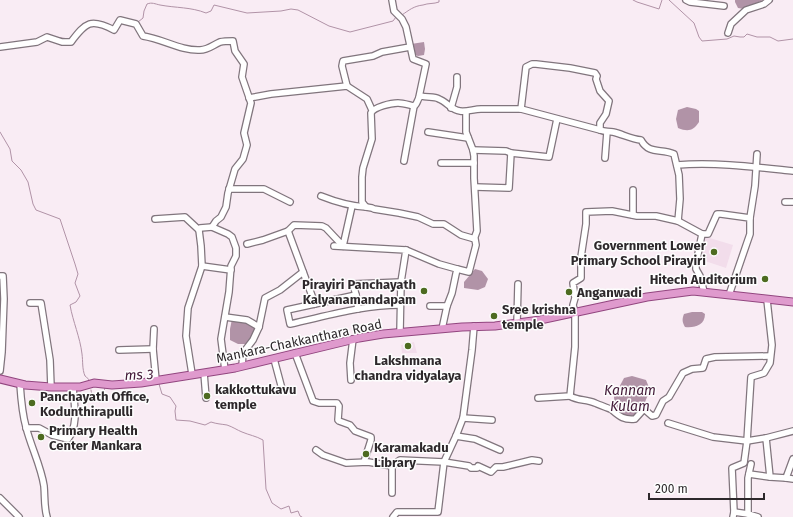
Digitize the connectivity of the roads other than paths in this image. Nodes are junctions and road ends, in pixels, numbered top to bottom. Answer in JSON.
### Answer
{"nodes":[{"id":1,"x":392,"y":0,"type":"edge"},
{"id":2,"x":686,"y":0,"type":"edge"},
{"id":3,"x":769,"y":0,"type":"edge"},
{"id":4,"x":724,"y":6,"type":"dead end"},
{"id":5,"x":728,"y":33,"type":"dead end"},
{"id":6,"x":0,"y":47,"type":"edge"},
{"id":7,"x":410,"y":47,"type":"junction"},
{"id":8,"x":457,"y":77,"type":"dead end"},
{"id":9,"x":347,"y":86,"type":"junction"},
{"id":10,"x":419,"y":97,"type":"junction"},
{"id":11,"x":248,"y":98,"type":"junction"},
{"id":12,"x":414,"y":106,"type":"junction"},
{"id":13,"x":451,"y":108,"type":"junction"},
{"id":14,"x":521,"y":109,"type":"junction"},
{"id":15,"x":372,"y":110,"type":"junction"},
{"id":16,"x":466,"y":112,"type":"junction"},
{"id":17,"x":557,"y":119,"type":"junction"},
{"id":18,"x":600,"y":130,"type":"junction"},
{"id":19,"x":428,"y":132,"type":"dead end"},
{"id":20,"x":607,"y":132,"type":"junction"},
{"id":21,"x":468,"y":138,"type":"junction"},
{"id":22,"x":473,"y":150,"type":"junction"},
{"id":23,"x":511,"y":153,"type":"junction"},
{"id":24,"x":757,"y":154,"type":"dead end"},
{"id":25,"x":605,"y":158,"type":"dead end"},
{"id":26,"x":404,"y":160,"type":"dead end"},
{"id":27,"x":442,"y":163,"type":"dead end"},
{"id":28,"x":474,"y":163,"type":"junction"},
{"id":29,"x":677,"y":165,"type":"junction"},
{"id":30,"x":757,"y":167,"type":"junction"},
{"id":31,"x":793,"y":172,"type":"edge"},
{"id":32,"x":475,"y":187,"type":"junction"},
{"id":33,"x":229,"y":189,"type":"junction"},
{"id":34,"x":633,"y":190,"type":"dead end"},
{"id":35,"x":321,"y":196,"type":"dead end"},
{"id":36,"x":290,"y":202,"type":"dead end"},
{"id":37,"x":785,"y":202,"type":"dead end"},
{"id":38,"x":793,"y":202,"type":"edge"},
{"id":39,"x":352,"y":206,"type":"junction"},
{"id":40,"x":366,"y":206,"type":"junction"},
{"id":41,"x":633,"y":215,"type":"junction"},
{"id":42,"x":750,"y":218,"type":"junction"},
{"id":43,"x":155,"y":219,"type":"dead end"},
{"id":44,"x":678,"y":221,"type":"junction"},
{"id":45,"x":212,"y":227,"type":"junction"},
{"id":46,"x":199,"y":230,"type":"junction"},
{"id":47,"x":288,"y":231,"type":"junction"},
{"id":48,"x":702,"y":234,"type":"junction"},
{"id":49,"x":474,"y":239,"type":"junction"},
{"id":50,"x":247,"y":244,"type":"dead end"},
{"id":51,"x":334,"y":246,"type":"dead end"},
{"id":52,"x":342,"y":246,"type":"junction"},
{"id":53,"x":406,"y":250,"type":"junction"},
{"id":54,"x":202,"y":266,"type":"junction"},
{"id":55,"x":457,"y":269,"type":"junction"},
{"id":56,"x":231,"y":270,"type":"junction"},
{"id":57,"x":303,"y":272,"type":"junction"},
{"id":58,"x":0,"y":276,"type":"edge"},
{"id":59,"x":401,"y":282,"type":"junction"},
{"id":60,"x":518,"y":284,"type":"dead end"},
{"id":61,"x":704,"y":292,"type":"junction"},
{"id":62,"x":356,"y":295,"type":"junction"},
{"id":63,"x":729,"y":295,"type":"junction"},
{"id":64,"x":767,"y":300,"type":"junction"},
{"id":65,"x":793,"y":302,"type":"edge"},
{"id":66,"x":30,"y":303,"type":"dead end"},
{"id":67,"x":315,"y":304,"type":"junction"},
{"id":68,"x":400,"y":305,"type":"junction"},
{"id":69,"x":430,"y":306,"type":"dead end"},
{"id":70,"x":447,"y":306,"type":"junction"},
{"id":71,"x":358,"y":309,"type":"junction"},
{"id":72,"x":574,"y":312,"type":"junction"},
{"id":73,"x":225,"y":317,"type":"junction"},
{"id":74,"x":517,"y":323,"type":"junction"},
{"id":75,"x":474,"y":326,"type":"junction"},
{"id":76,"x":259,"y":327,"type":"junction"},
{"id":77,"x":154,"y":329,"type":"dead end"},
{"id":78,"x":442,"y":329,"type":"junction"},
{"id":79,"x":400,"y":332,"type":"junction"},
{"id":80,"x":353,"y":339,"type":"junction"},
{"id":81,"x":1,"y":347,"type":"edge"},
{"id":82,"x":153,"y":349,"type":"junction"},
{"id":83,"x":119,"y":350,"type":"dead end"},
{"id":84,"x":295,"y":353,"type":"junction"},
{"id":85,"x":770,"y":356,"type":"junction"},
{"id":86,"x":274,"y":359,"type":"junction"},
{"id":87,"x":242,"y":366,"type":"junction"},
{"id":88,"x":225,"y":370,"type":"junction"},
{"id":89,"x":0,"y":372,"type":"edge"},
{"id":90,"x":204,"y":373,"type":"junction"},
{"id":91,"x":192,"y":374,"type":"junction"},
{"id":92,"x":0,"y":379,"type":"edge"},
{"id":93,"x":156,"y":380,"type":"junction"},
{"id":94,"x":351,"y":380,"type":"dead end"},
{"id":95,"x":20,"y":384,"type":"junction"},
{"id":96,"x":51,"y":387,"type":"junction"},
{"id":97,"x":73,"y":387,"type":"junction"},
{"id":98,"x":282,"y":389,"type":"dead end"},
{"id":99,"x":570,"y":396,"type":"junction"},
{"id":100,"x":206,"y":398,"type":"dead end"},
{"id":101,"x":538,"y":398,"type":"dead end"},
{"id":102,"x":463,"y":418,"type":"junction"},
{"id":103,"x":492,"y":420,"type":"dead end"},
{"id":104,"x":668,"y":423,"type":"dead end"},
{"id":105,"x":26,"y":428,"type":"junction"},
{"id":106,"x":793,"y":431,"type":"edge"},
{"id":107,"x":456,"y":436,"type":"junction"},
{"id":108,"x":766,"y":438,"type":"junction"},
{"id":109,"x":747,"y":441,"type":"junction"},
{"id":110,"x":316,"y":450,"type":"dead end"},
{"id":111,"x":500,"y":450,"type":"dead end"},
{"id":112,"x":793,"y":459,"type":"edge"},
{"id":113,"x":539,"y":461,"type":"dead end"},
{"id":114,"x":364,"y":462,"type":"junction"},
{"id":115,"x":444,"y":462,"type":"junction"},
{"id":116,"x":751,"y":464,"type":"dead end"},
{"id":117,"x":392,"y":466,"type":"junction"},
{"id":118,"x":749,"y":474,"type":"junction"},
{"id":119,"x":770,"y":476,"type":"junction"},
{"id":120,"x":786,"y":478,"type":"junction"},
{"id":121,"x":793,"y":479,"type":"edge"},
{"id":122,"x":392,"y":493,"type":"dead end"},
{"id":123,"x":0,"y":498,"type":"edge"},
{"id":124,"x":438,"y":514,"type":"edge"},
{"id":125,"x":733,"y":514,"type":"edge"},
{"id":126,"x":748,"y":514,"type":"junction"},
{"id":127,"x":19,"y":517,"type":"edge"},
{"id":128,"x":47,"y":517,"type":"edge"},
{"id":129,"x":393,"y":517,"type":"edge"},
{"id":130,"x":758,"y":517,"type":"edge"}],
"edges":[{"from":1,"to":7,"type":"street"},
{"from":2,"to":4,"type":"street"},
{"from":3,"to":5,"type":"street"},
{"from":6,"to":11,"type":"street"},
{"from":7,"to":9,"type":"street"},
{"from":7,"to":10,"type":"street"},
{"from":8,"to":13,"type":"street"},
{"from":9,"to":11,"type":"street"},
{"from":9,"to":15,"type":"street"},
{"from":10,"to":12,"type":"street"},
{"from":10,"to":13,"type":"street"},
{"from":11,"to":33,"type":"street"},
{"from":12,"to":15,"type":"street"},
{"from":12,"to":26,"type":"street"},
{"from":13,"to":16,"type":"street"},
{"from":14,"to":16,"type":"street"},
{"from":14,"to":17,"type":"street"},
{"from":14,"to":18,"type":"street"},
{"from":15,"to":40,"type":"street"},
{"from":16,"to":21,"type":"street"},
{"from":17,"to":18,"type":"street"},
{"from":17,"to":23,"type":"street"},
{"from":18,"to":20,"type":"street"},
{"from":19,"to":21,"type":"street"},
{"from":20,"to":25,"type":"street"},
{"from":20,"to":29,"type":"street"},
{"from":21,"to":22,"type":"street"},
{"from":22,"to":23,"type":"street"},
{"from":22,"to":28,"type":"street"},
{"from":23,"to":32,"type":"street"},
{"from":24,"to":30,"type":"street"},
{"from":27,"to":28,"type":"street"},
{"from":28,"to":32,"type":"street"},
{"from":29,"to":30,"type":"street"},
{"from":29,"to":44,"type":"street"},
{"from":30,"to":31,"type":"street"},
{"from":30,"to":42,"type":"street"},
{"from":32,"to":49,"type":"street"},
{"from":33,"to":36,"type":"street"},
{"from":33,"to":45,"type":"street"},
{"from":34,"to":41,"type":"street"},
{"from":35,"to":39,"type":"street"},
{"from":37,"to":38,"type":"street"},
{"from":39,"to":40,"type":"street"},
{"from":39,"to":52,"type":"street"},
{"from":40,"to":49,"type":"street"},
{"from":41,"to":44,"type":"street"},
{"from":41,"to":72,"type":"street"},
{"from":42,"to":48,"type":"street"},
{"from":42,"to":63,"type":"street"},
{"from":43,"to":46,"type":"street"},
{"from":44,"to":48,"type":"street"},
{"from":45,"to":46,"type":"street"},
{"from":45,"to":56,"type":"street"},
{"from":46,"to":54,"type":"street"},
{"from":47,"to":50,"type":"street"},
{"from":47,"to":52,"type":"street"},
{"from":47,"to":57,"type":"street"},
{"from":48,"to":61,"type":"street"},
{"from":49,"to":55,"type":"street"},
{"from":51,"to":52,"type":"street"},
{"from":52,"to":53,"type":"street"},
{"from":53,"to":55,"type":"street"},
{"from":53,"to":59,"type":"street"},
{"from":54,"to":56,"type":"street"},
{"from":54,"to":91,"type":"street"},
{"from":55,"to":70,"type":"street"},
{"from":56,"to":73,"type":"street"},
{"from":57,"to":67,"type":"street"},
{"from":57,"to":76,"type":"street"},
{"from":58,"to":81,"type":"street"},
{"from":59,"to":62,"type":"street"},
{"from":59,"to":68,"type":"street"},
{"from":60,"to":74,"type":"street"},
{"from":61,"to":63,"type":"main road","name":"Mankara-Chakkanthara Road"},
{"from":61,"to":72,"type":"main road","name":"Mankara-Chakkanthara Road"},
{"from":62,"to":67,"type":"street"},
{"from":62,"to":71,"type":"street"},
{"from":63,"to":64,"type":"main road","name":"Mankara-Chakkanthara Road"},
{"from":64,"to":65,"type":"main road","name":"Mankara-Chakkanthara Road"},
{"from":64,"to":85,"type":"street"},
{"from":66,"to":96,"type":"street"},
{"from":67,"to":71,"type":"street"},
{"from":68,"to":71,"type":"street"},
{"from":68,"to":79,"type":"street"},
{"from":69,"to":70,"type":"street"},
{"from":70,"to":78,"type":"street"},
{"from":72,"to":74,"type":"main road","name":"Mankara-Chakkanthara Road"},
{"from":72,"to":99,"type":"street"},
{"from":73,"to":76,"type":"street"},
{"from":73,"to":88,"type":"street"},
{"from":74,"to":75,"type":"main road","name":"Mankara-Chakkanthara Road"},
{"from":75,"to":78,"type":"main road","name":"Mankara-Chakkanthara Road"},
{"from":75,"to":102,"type":"street"},
{"from":76,"to":87,"type":"street"},
{"from":77,"to":82,"type":"street"},
{"from":78,"to":79,"type":"main road","name":"Mankara-Chakkanthara Road"},
{"from":79,"to":80,"type":"main road","name":"Mankara-Chakkanthara Road"},
{"from":80,"to":84,"type":"main road","name":"Mankara-Chakkanthara Road"},
{"from":80,"to":94,"type":"street"},
{"from":81,"to":89,"type":"street"},
{"from":82,"to":83,"type":"street"},
{"from":82,"to":93,"type":"street"},
{"from":84,"to":86,"type":"main road","name":"Mankara-Chakkanthara Road"},
{"from":84,"to":114,"type":"street"},
{"from":85,"to":99,"type":"street"},
{"from":85,"to":109,"type":"street"},
{"from":86,"to":87,"type":"main road","name":"Mankara-Chakkanthara Road"},
{"from":86,"to":98,"type":"street"},
{"from":87,"to":88,"type":"main road","name":"Mankara-Chakkanthara Road"},
{"from":88,"to":90,"type":"main road","name":"Mankara-Chakkanthara Road"},
{"from":90,"to":91,"type":"main road","name":"Mankara-Chakkanthara Road"},
{"from":90,"to":100,"type":"street"},
{"from":91,"to":93,"type":"main road","name":"Mankara-Chakkanthara Road"},
{"from":92,"to":95,"type":"main road","name":"Mankara-Chakkanthara Road"},
{"from":93,"to":97,"type":"main road","name":"Mankara-Chakkanthara Road"},
{"from":95,"to":96,"type":"main road","name":"Mankara-Chakkanthara Road"},
{"from":95,"to":105,"type":"street"},
{"from":96,"to":97,"type":"main road","name":"Mankara-Chakkanthara Road"},
{"from":97,"to":105,"type":"street"},
{"from":99,"to":101,"type":"street"},
{"from":102,"to":103,"type":"street"},
{"from":102,"to":107,"type":"street"},
{"from":104,"to":109,"type":"street"},
{"from":105,"to":128,"type":"street"},
{"from":106,"to":108,"type":"street"},
{"from":107,"to":111,"type":"street"},
{"from":107,"to":115,"type":"street"},
{"from":108,"to":109,"type":"street"},
{"from":108,"to":119,"type":"street"},
{"from":109,"to":125,"type":"street"},
{"from":110,"to":114,"type":"street"},
{"from":112,"to":120,"type":"street"},
{"from":113,"to":115,"type":"street"},
{"from":114,"to":117,"type":"street"},
{"from":115,"to":117,"type":"street"},
{"from":115,"to":124,"type":"street"},
{"from":116,"to":118,"type":"street"},
{"from":117,"to":122,"type":"street"},
{"from":118,"to":119,"type":"street"},
{"from":118,"to":126,"type":"street"},
{"from":119,"to":120,"type":"street"},
{"from":120,"to":121,"type":"street"},
{"from":123,"to":127,"type":"street"},
{"from":124,"to":129,"type":"street"},
{"from":125,"to":126,"type":"street"},
{"from":126,"to":130,"type":"street"}]}
